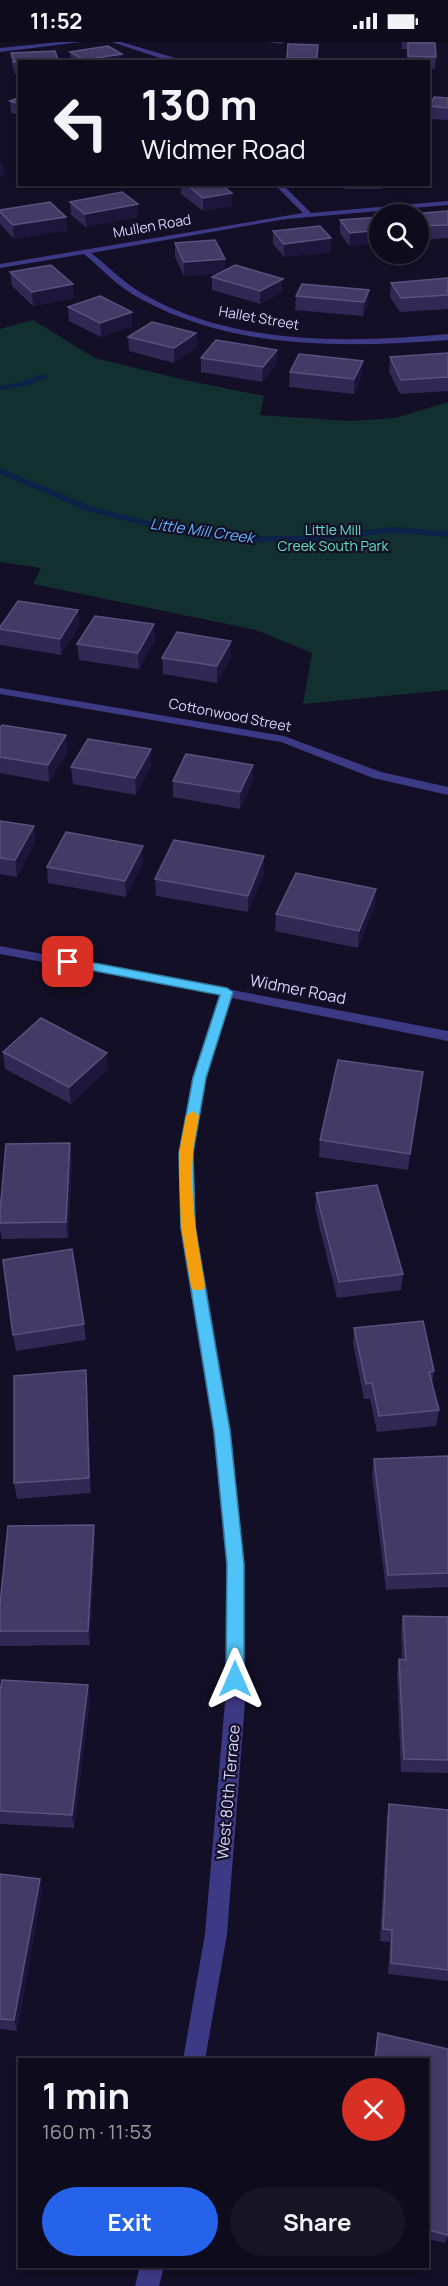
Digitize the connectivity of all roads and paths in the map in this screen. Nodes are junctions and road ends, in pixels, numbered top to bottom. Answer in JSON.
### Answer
{"nodes":[{"id":1,"x":78,"y":42,"type":"edge"},
{"id":2,"x":115,"y":42,"type":"edge"},
{"id":3,"x":0,"y":50,"type":"edge"},
{"id":4,"x":176,"y":60,"type":"edge"},
{"id":5,"x":279,"y":186,"type":"edge"},
{"id":6,"x":448,"y":202,"type":"edge"},
{"id":7,"x":308,"y":214,"type":"junction"},
{"id":8,"x":86,"y":252,"type":"junction"},
{"id":9,"x":0,"y":266,"type":"edge"},
{"id":10,"x":448,"y":337,"type":"edge"},
{"id":11,"x":0,"y":691,"type":"edge"},
{"id":12,"x":448,"y":791,"type":"edge"},
{"id":13,"x":0,"y":950,"type":"edge"},
{"id":14,"x":227,"y":992,"type":"junction"},
{"id":15,"x":448,"y":1036,"type":"edge"},
{"id":16,"x":194,"y":2058,"type":"edge"},
{"id":17,"x":152,"y":2268,"type":"edge"},
{"id":18,"x":147,"y":2286,"type":"edge"}],
"edges":[{"from":1,"to":3,"type":"street"},
{"from":2,"to":4,"type":"street"},
{"from":5,"to":7,"type":"street"},
{"from":6,"to":7,"type":"street","name":"Mullen Road"},
{"from":7,"to":8,"type":"street","name":"Mullen Road"},
{"from":8,"to":9,"type":"street","name":"Mullen Road"},
{"from":8,"to":10,"type":"street","name":"Hallet Street"},
{"from":11,"to":12,"type":"street","name":"Cottonwood Street"},
{"from":13,"to":14,"type":"street","name":"Widmer Road"},
{"from":14,"to":15,"type":"street","name":"Widmer Road"},
{"from":14,"to":16,"type":"street","name":"West 80th Terrace"},
{"from":17,"to":18,"type":"street"}]}
